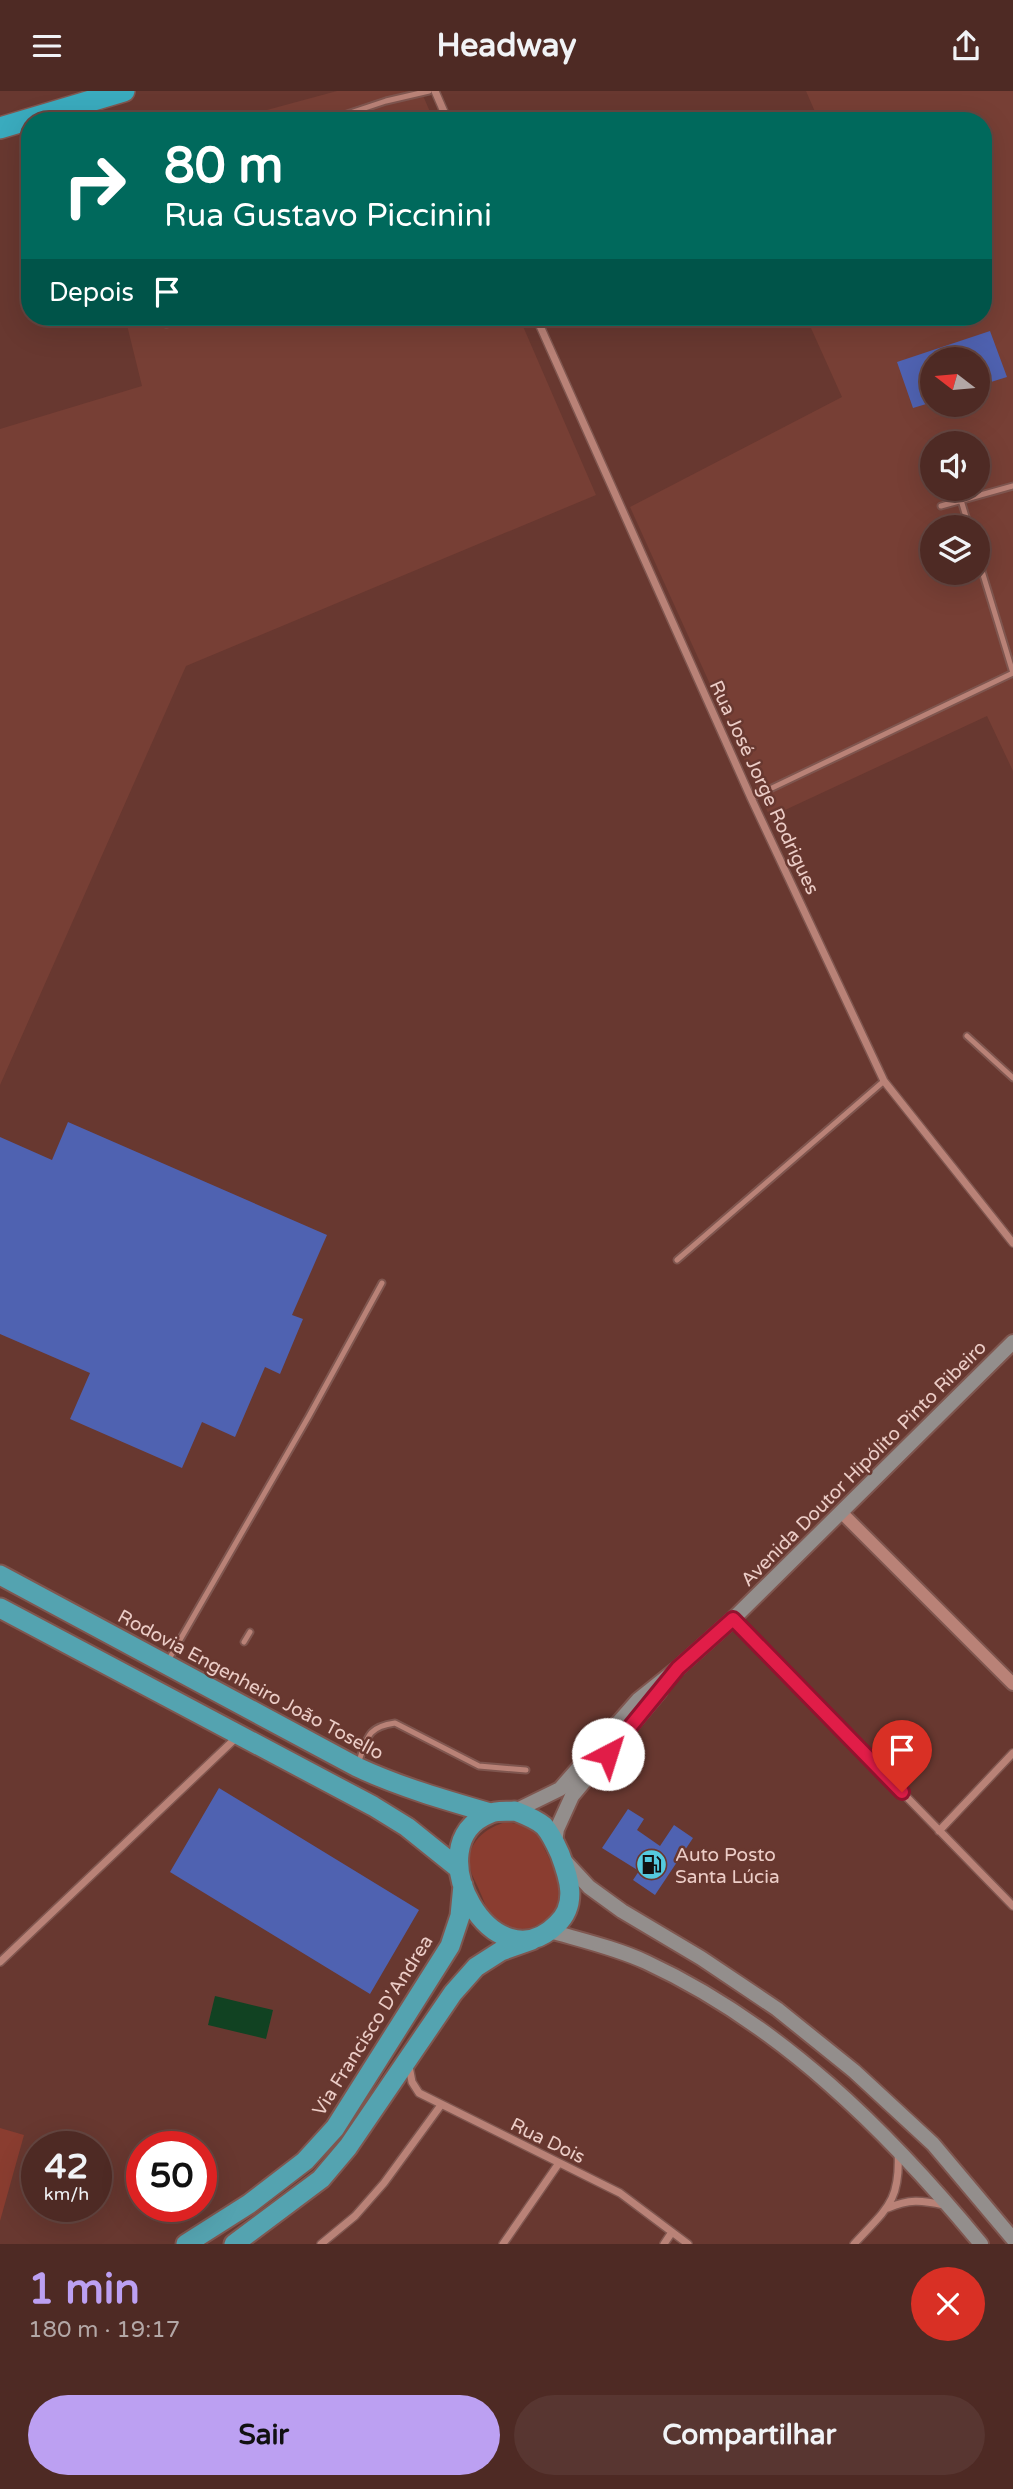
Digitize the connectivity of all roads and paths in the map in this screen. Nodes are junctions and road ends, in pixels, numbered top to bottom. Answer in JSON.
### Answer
{"nodes":[{"id":1,"x":124,"y":91,"type":"edge"},
{"id":2,"x":429,"y":91,"type":"edge"},
{"id":3,"x":435,"y":91,"type":"edge"},
{"id":4,"x":54,"y":112,"type":"edge"},
{"id":5,"x":353,"y":112,"type":"edge"},
{"id":6,"x":444,"y":112,"type":"edge"},
{"id":7,"x":21,"y":122,"type":"edge"},
{"id":8,"x":0,"y":128,"type":"edge"},
{"id":9,"x":540,"y":326,"type":"edge"},
{"id":10,"x":1013,"y":486,"type":"edge"},
{"id":11,"x":990,"y":492,"type":"edge"},
{"id":12,"x":958,"y":501,"type":"edge"},
{"id":13,"x":942,"y":506,"type":"dead end"},
{"id":14,"x":986,"y":585,"type":"edge"},
{"id":15,"x":1013,"y":673,"type":"edge"},
{"id":16,"x":751,"y":798,"type":"junction"},
{"id":17,"x":967,"y":1036,"type":"dead end"},
{"id":18,"x":1013,"y":1078,"type":"edge"},
{"id":19,"x":884,"y":1081,"type":"junction"},
{"id":20,"x":1013,"y":1243,"type":"edge"},
{"id":21,"x":677,"y":1260,"type":"dead end"},
{"id":22,"x":382,"y":1283,"type":"dead end"},
{"id":23,"x":1013,"y":1342,"type":"edge"},
{"id":24,"x":841,"y":1512,"type":"junction"},
{"id":25,"x":0,"y":1575,"type":"edge"},
{"id":26,"x":0,"y":1608,"type":"edge"},
{"id":27,"x":733,"y":1619,"type":"junction"},
{"id":28,"x":250,"y":1633,"type":"dead end"},
{"id":29,"x":244,"y":1643,"type":"dead end"},
{"id":30,"x":165,"y":1665,"type":"junction"},
{"id":31,"x":678,"y":1668,"type":"junction"},
{"id":32,"x":1013,"y":1685,"type":"edge"},
{"id":33,"x":238,"y":1735,"type":"junction"},
{"id":34,"x":1013,"y":1753,"type":"edge"},
{"id":35,"x":357,"y":1767,"type":"junction"},
{"id":36,"x":526,"y":1770,"type":"dead end"},
{"id":37,"x":516,"y":1811,"type":"junction"},
{"id":38,"x":491,"y":1812,"type":"junction"},
{"id":39,"x":939,"y":1831,"type":"junction"},
{"id":40,"x":558,"y":1849,"type":"junction"},
{"id":41,"x":460,"y":1877,"type":"junction"},
{"id":42,"x":1013,"y":1906,"type":"edge"},
{"id":43,"x":541,"y":1935,"type":"junction"},
{"id":44,"x":0,"y":1962,"type":"edge"},
{"id":45,"x":408,"y":2060,"type":"junction"},
{"id":46,"x":441,"y":2105,"type":"junction"},
{"id":47,"x":897,"y":2147,"type":"junction"},
{"id":48,"x":559,"y":2163,"type":"junction"},
{"id":49,"x":950,"y":2207,"type":"junction"},
{"id":50,"x":887,"y":2208,"type":"junction"},
{"id":51,"x":672,"y":2232,"type":"junction"},
{"id":52,"x":1013,"y":2239,"type":"edge"},
{"id":53,"x":186,"y":2244,"type":"edge"},
{"id":54,"x":234,"y":2244,"type":"edge"},
{"id":55,"x":321,"y":2244,"type":"edge"},
{"id":56,"x":503,"y":2244,"type":"edge"},
{"id":57,"x":664,"y":2244,"type":"edge"},
{"id":58,"x":688,"y":2244,"type":"edge"},
{"id":59,"x":853,"y":2244,"type":"edge"},
{"id":60,"x":981,"y":2244,"type":"edge"}],
"edges":[{"from":1,"to":4,"type":"highway"},
{"from":2,"to":5,"type":"lane"},
{"from":3,"to":6,"type":"street"},
{"from":7,"to":8,"type":"highway"},
{"from":9,"to":16,"type":"street","name":"Rua José Jorge Rodrigues"},
{"from":10,"to":11,"type":"lane"},
{"from":12,"to":13,"type":"lane"},
{"from":14,"to":15,"type":"lane"},
{"from":15,"to":16,"type":"lane"},
{"from":16,"to":19,"type":"street","name":"Rua José Jorge Rodrigues"},
{"from":17,"to":18,"type":"lane"},
{"from":19,"to":20,"type":"street","name":"Rua José Jorge Rodrigues"},
{"from":19,"to":21,"type":"lane"},
{"from":22,"to":30,"type":"lane"},
{"from":23,"to":24,"type":"main road","name":"Avenida Doutor Hipólito Pinto Ribeiro"},
{"from":24,"to":27,"type":"main road","name":"Avenida Doutor Hipólito Pinto Ribeiro"},
{"from":24,"to":32,"type":"street"},
{"from":25,"to":30,"type":"highway","name":"Rodovia Engenheiro João Tosello"},
{"from":26,"to":33,"type":"highway"},
{"from":27,"to":31,"type":"main road","name":"Avenida Doutor Hipólito Pinto Ribeiro"},
{"from":27,"to":39,"type":"street"},
{"from":28,"to":29,"type":"lane"},
{"from":30,"to":35,"type":"highway","name":"Rodovia Engenheiro João Tosello"},
{"from":31,"to":37,"type":"main road","name":"Avenida Doutor Hipólito Pinto Ribeiro"},
{"from":31,"to":40,"type":"main road","name":"Avenida Doutor Hipólito Pinto Ribeiro"},
{"from":33,"to":41,"type":"highway"},
{"from":33,"to":44,"type":"street"},
{"from":34,"to":39,"type":"street"},
{"from":35,"to":36,"type":"lane"},
{"from":35,"to":38,"type":"highway","name":"Rodovia Engenheiro João Tosello"},
{"from":37,"to":38,"type":"highway"},
{"from":37,"to":40,"type":"highway"},
{"from":38,"to":41,"type":"highway"},
{"from":39,"to":42,"type":"street"},
{"from":40,"to":43,"type":"highway"},
{"from":40,"to":52,"type":"main road"},
{"from":41,"to":43,"type":"highway"},
{"from":41,"to":53,"type":"highway","name":"Via Francisco D'Andrea"},
{"from":43,"to":45,"type":"highway"},
{"from":43,"to":47,"type":"main road"},
{"from":45,"to":46,"type":"street","name":"Rua Dois"},
{"from":45,"to":54,"type":"highway"},
{"from":46,"to":48,"type":"street","name":"Rua Dois"},
{"from":46,"to":55,"type":"street"},
{"from":47,"to":49,"type":"main road"},
{"from":47,"to":50,"type":"street"},
{"from":48,"to":51,"type":"street","name":"Rua Dois"},
{"from":48,"to":56,"type":"street"},
{"from":49,"to":50,"type":"street"},
{"from":49,"to":60,"type":"main road"},
{"from":50,"to":59,"type":"street"},
{"from":51,"to":57,"type":"street"},
{"from":51,"to":58,"type":"street","name":"Rua Dois"}]}
